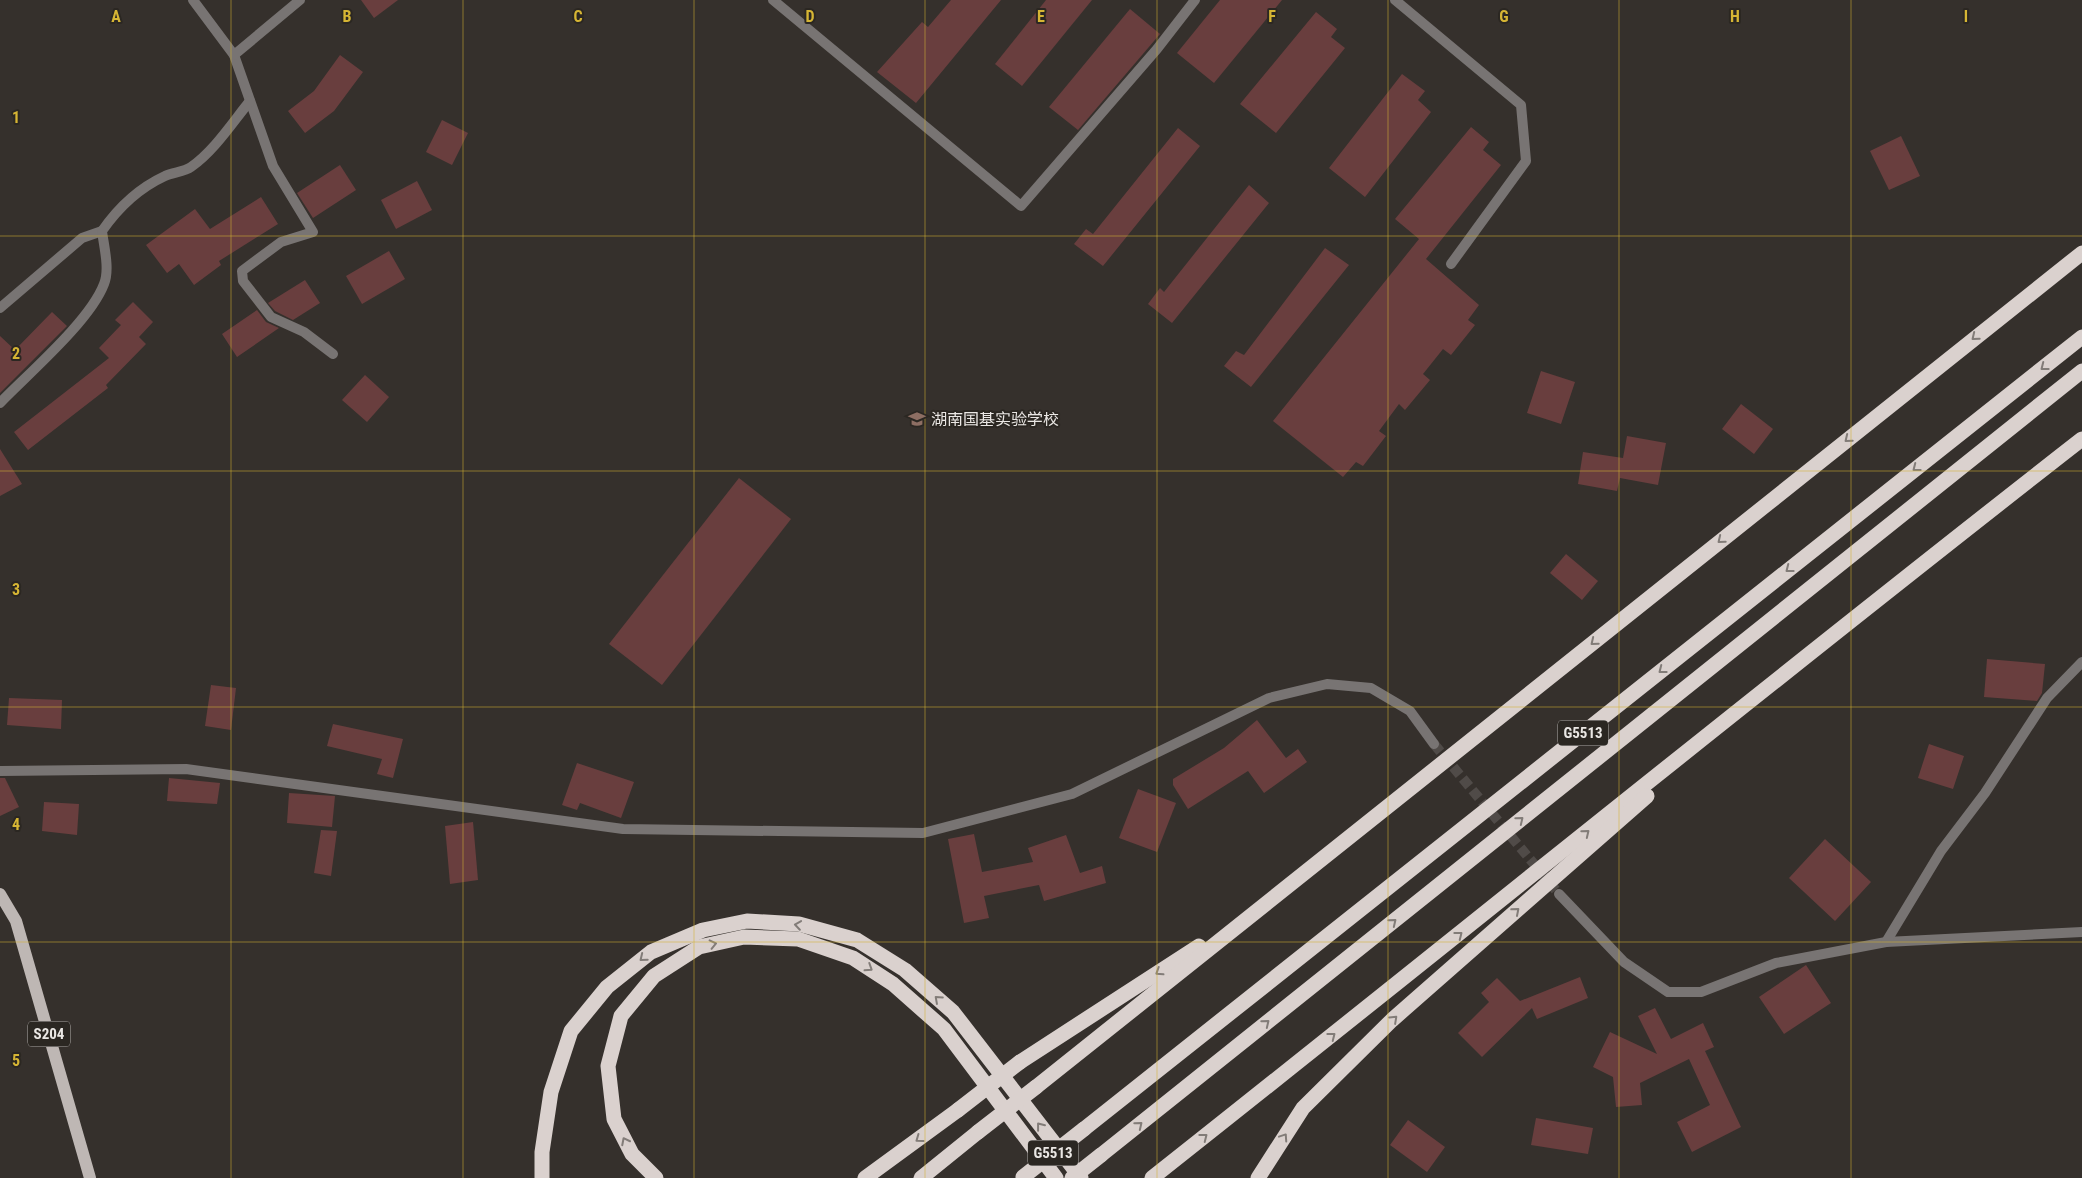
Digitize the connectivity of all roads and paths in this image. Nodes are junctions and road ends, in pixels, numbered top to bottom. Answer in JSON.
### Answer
{"nodes":[{"id":1,"x":194,"y":0,"type":"edge"},
{"id":2,"x":300,"y":0,"type":"edge"},
{"id":3,"x":773,"y":0,"type":"edge"},
{"id":4,"x":1195,"y":0,"type":"edge"},
{"id":5,"x":1395,"y":0,"type":"edge"},
{"id":6,"x":234,"y":55,"type":"junction"},
{"id":7,"x":250,"y":101,"type":"junction"},
{"id":8,"x":102,"y":231,"type":"junction"},
{"id":9,"x":2082,"y":247,"type":"edge"},
{"id":10,"x":2082,"y":253,"type":"edge"},
{"id":11,"x":1451,"y":264,"type":"dead end"},
{"id":12,"x":0,"y":308,"type":"edge"},
{"id":13,"x":1995,"y":321,"type":"junction"},
{"id":14,"x":2082,"y":337,"type":"edge"},
{"id":15,"x":333,"y":354,"type":"dead end"},
{"id":16,"x":2082,"y":371,"type":"edge"},
{"id":17,"x":0,"y":403,"type":"edge"},
{"id":18,"x":2082,"y":439,"type":"edge"},
{"id":19,"x":1825,"y":639,"type":"junction"},
{"id":20,"x":2082,"y":662,"type":"edge"},
{"id":21,"x":1434,"y":744,"type":"tunnel mouth"},
{"id":22,"x":0,"y":771,"type":"edge"},
{"id":23,"x":0,"y":894,"type":"edge"},
{"id":24,"x":1559,"y":894,"type":"tunnel mouth"},
{"id":25,"x":1274,"y":898,"type":"junction"},
{"id":26,"x":2082,"y":932,"type":"edge"},
{"id":27,"x":1886,"y":942,"type":"junction"},
{"id":28,"x":90,"y":1178,"type":"edge"},
{"id":29,"x":542,"y":1178,"type":"edge"},
{"id":30,"x":656,"y":1178,"type":"edge"},
{"id":31,"x":865,"y":1178,"type":"edge"},
{"id":32,"x":922,"y":1178,"type":"edge"},
{"id":33,"x":1022,"y":1178,"type":"edge"},
{"id":34,"x":1056,"y":1178,"type":"edge"},
{"id":35,"x":1072,"y":1178,"type":"edge"},
{"id":36,"x":1081,"y":1178,"type":"edge"},
{"id":37,"x":1152,"y":1178,"type":"edge"},
{"id":38,"x":1258,"y":1178,"type":"edge"}],
"edges":[{"from":1,"to":6,"type":"street"},
{"from":2,"to":6,"type":"street"},
{"from":3,"to":4,"type":"street"},
{"from":5,"to":11,"type":"street"},
{"from":6,"to":7,"type":"street"},
{"from":7,"to":8,"type":"street"},
{"from":7,"to":15,"type":"street"},
{"from":8,"to":12,"type":"street"},
{"from":8,"to":17,"type":"street"},
{"from":9,"to":13,"type":"highway"},
{"from":10,"to":13,"type":"highway"},
{"from":13,"to":25,"type":"highway","one_way":true},
{"from":14,"to":33,"type":"highway","number":"G5513","one_way":true,"bridge":true},
{"from":35,"to":16,"type":"highway","number":"G5513","one_way":true,"bridge":true},
{"from":18,"to":19,"type":"highway"},
{"from":37,"to":19,"type":"highway","one_way":true},
{"from":38,"to":19,"type":"highway","one_way":true},
{"from":20,"to":27,"type":"street"},
{"from":21,"to":22,"type":"street"},
{"from":23,"to":28,"type":"main road","number":"S204"},
{"from":24,"to":27,"type":"street"},
{"from":25,"to":31,"type":"highway","one_way":true,"bridge":true},
{"from":25,"to":32,"type":"highway","bridge":true},
{"from":26,"to":27,"type":"street"},
{"from":36,"to":29,"type":"highway","one_way":true},
{"from":30,"to":34,"type":"highway","one_way":true}]}
